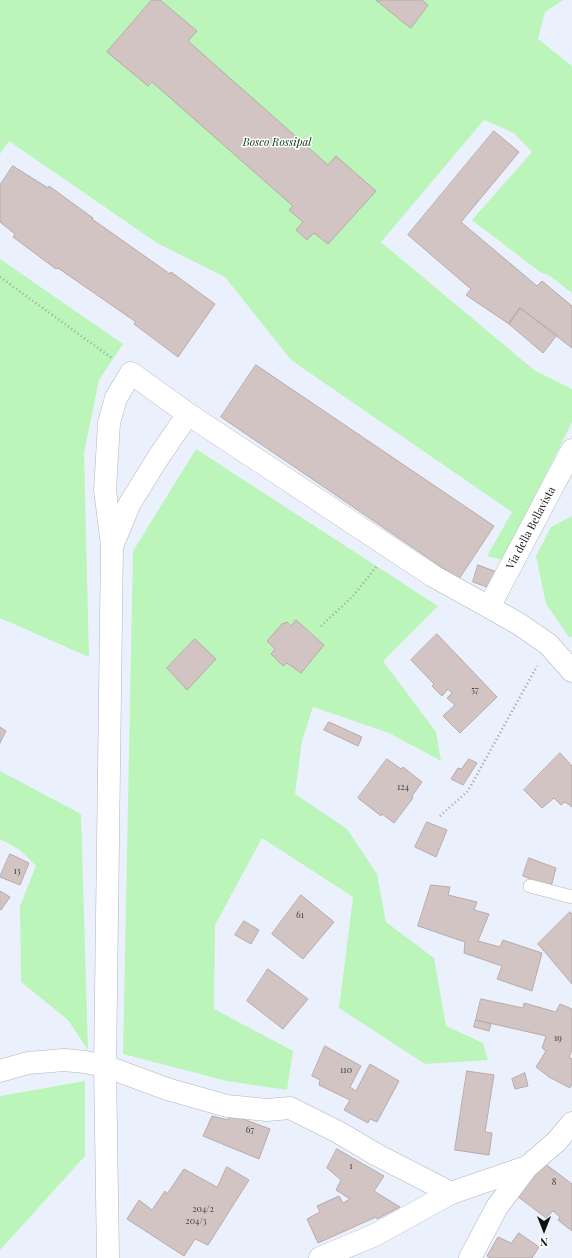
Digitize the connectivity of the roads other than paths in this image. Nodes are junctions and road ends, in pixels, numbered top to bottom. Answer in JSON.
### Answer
{"nodes":[{"id":1,"x":188,"y":414,"type":"junction"},
{"id":2,"x":572,"y":450,"type":"edge"},
{"id":3,"x":106,"y":468,"type":"junction"},
{"id":4,"x":136,"y":494,"type":"junction"},
{"id":5,"x":112,"y":546,"type":"junction"},
{"id":6,"x":489,"y":607,"type":"junction"},
{"id":7,"x":572,"y":671,"type":"edge"},
{"id":8,"x":530,"y":886,"type":"dead end"},
{"id":9,"x":572,"y":897,"type":"edge"},
{"id":10,"x":104,"y":1066,"type":"junction"},
{"id":11,"x":0,"y":1071,"type":"edge"},
{"id":12,"x":572,"y":1123,"type":"edge"},
{"id":13,"x":527,"y":1167,"type":"junction"},
{"id":14,"x":452,"y":1193,"type":"junction"},
{"id":15,"x":108,"y":1258,"type":"edge"},
{"id":16,"x":320,"y":1258,"type":"edge"},
{"id":17,"x":470,"y":1258,"type":"edge"}],
"edges":[{"from":1,"to":3,"type":"street"},
{"from":1,"to":4,"type":"street"},
{"from":1,"to":6,"type":"street"},
{"from":2,"to":6,"type":"street","name":"Via della Bellavista"},
{"from":3,"to":4,"type":"street"},
{"from":3,"to":5,"type":"street"},
{"from":4,"to":5,"type":"street"},
{"from":5,"to":10,"type":"street"},
{"from":6,"to":7,"type":"street"},
{"from":8,"to":9,"type":"lane"},
{"from":10,"to":11,"type":"street"},
{"from":10,"to":14,"type":"street"},
{"from":10,"to":15,"type":"street"},
{"from":12,"to":13,"type":"street"},
{"from":13,"to":14,"type":"street"},
{"from":13,"to":17,"type":"street"},
{"from":14,"to":16,"type":"street"}]}
